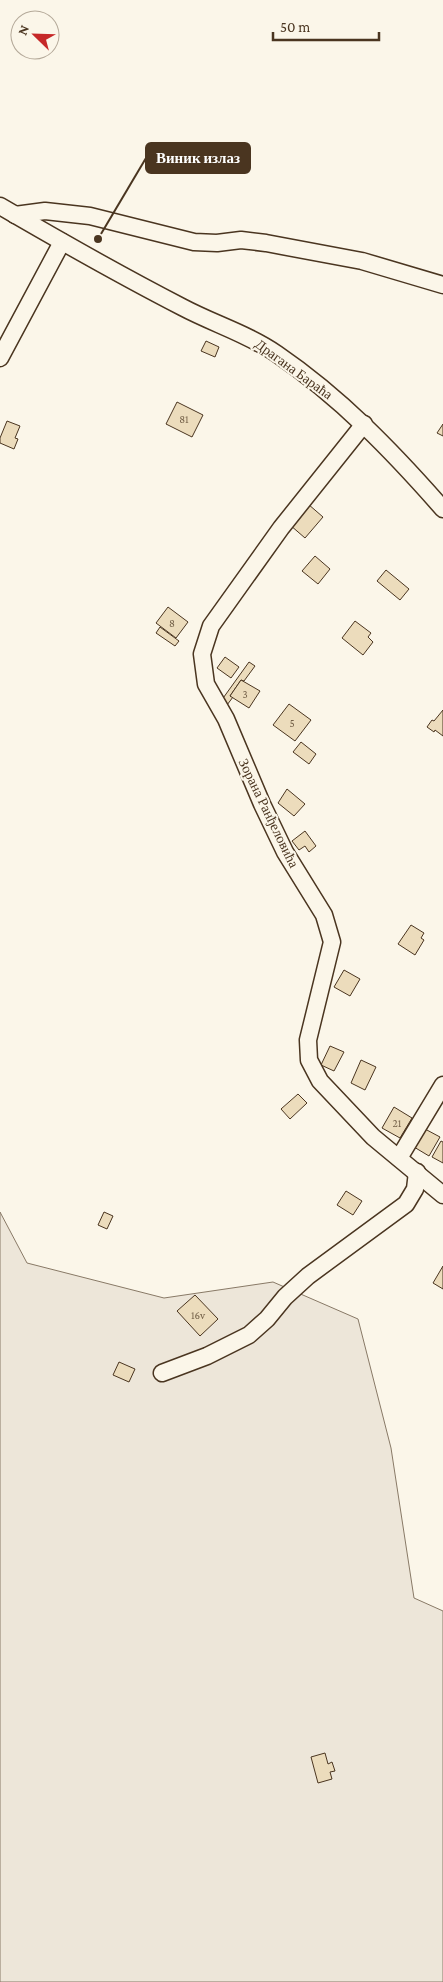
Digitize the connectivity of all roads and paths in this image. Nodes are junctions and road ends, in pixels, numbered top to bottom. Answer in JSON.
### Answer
{"nodes":[{"id":1,"x":0,"y":206,"type":"edge"},
{"id":2,"x":15,"y":215,"type":"junction"},
{"id":3,"x":62,"y":242,"type":"junction"},
{"id":4,"x":443,"y":285,"type":"edge"},
{"id":5,"x":0,"y":358,"type":"edge"},
{"id":6,"x":364,"y":424,"type":"junction"},
{"id":7,"x":443,"y":509,"type":"edge"},
{"id":8,"x":443,"y":1085,"type":"edge"},
{"id":9,"x":399,"y":1158,"type":"junction"},
{"id":10,"x":417,"y":1172,"type":"junction"},
{"id":11,"x":443,"y":1195,"type":"edge"},
{"id":12,"x":162,"y":1373,"type":"dead end"}],
"edges":[{"from":1,"to":2,"type":"street","name":"Драгана Бараћа"},
{"from":2,"to":3,"type":"street","name":"Драгана Бараћа"},
{"from":2,"to":4,"type":"street"},
{"from":3,"to":5,"type":"street"},
{"from":3,"to":6,"type":"street","name":"Драгана Бараћа"},
{"from":6,"to":7,"type":"street","name":"Драгана Бараћа"},
{"from":6,"to":9,"type":"street","name":"Зорана Ранђеловића"},
{"from":8,"to":9,"type":"street"},
{"from":9,"to":10,"type":"street","name":"Зорана Ранђеловића"},
{"from":10,"to":11,"type":"street","name":"Зорана Ранђеловића"},
{"from":10,"to":12,"type":"street"}]}
